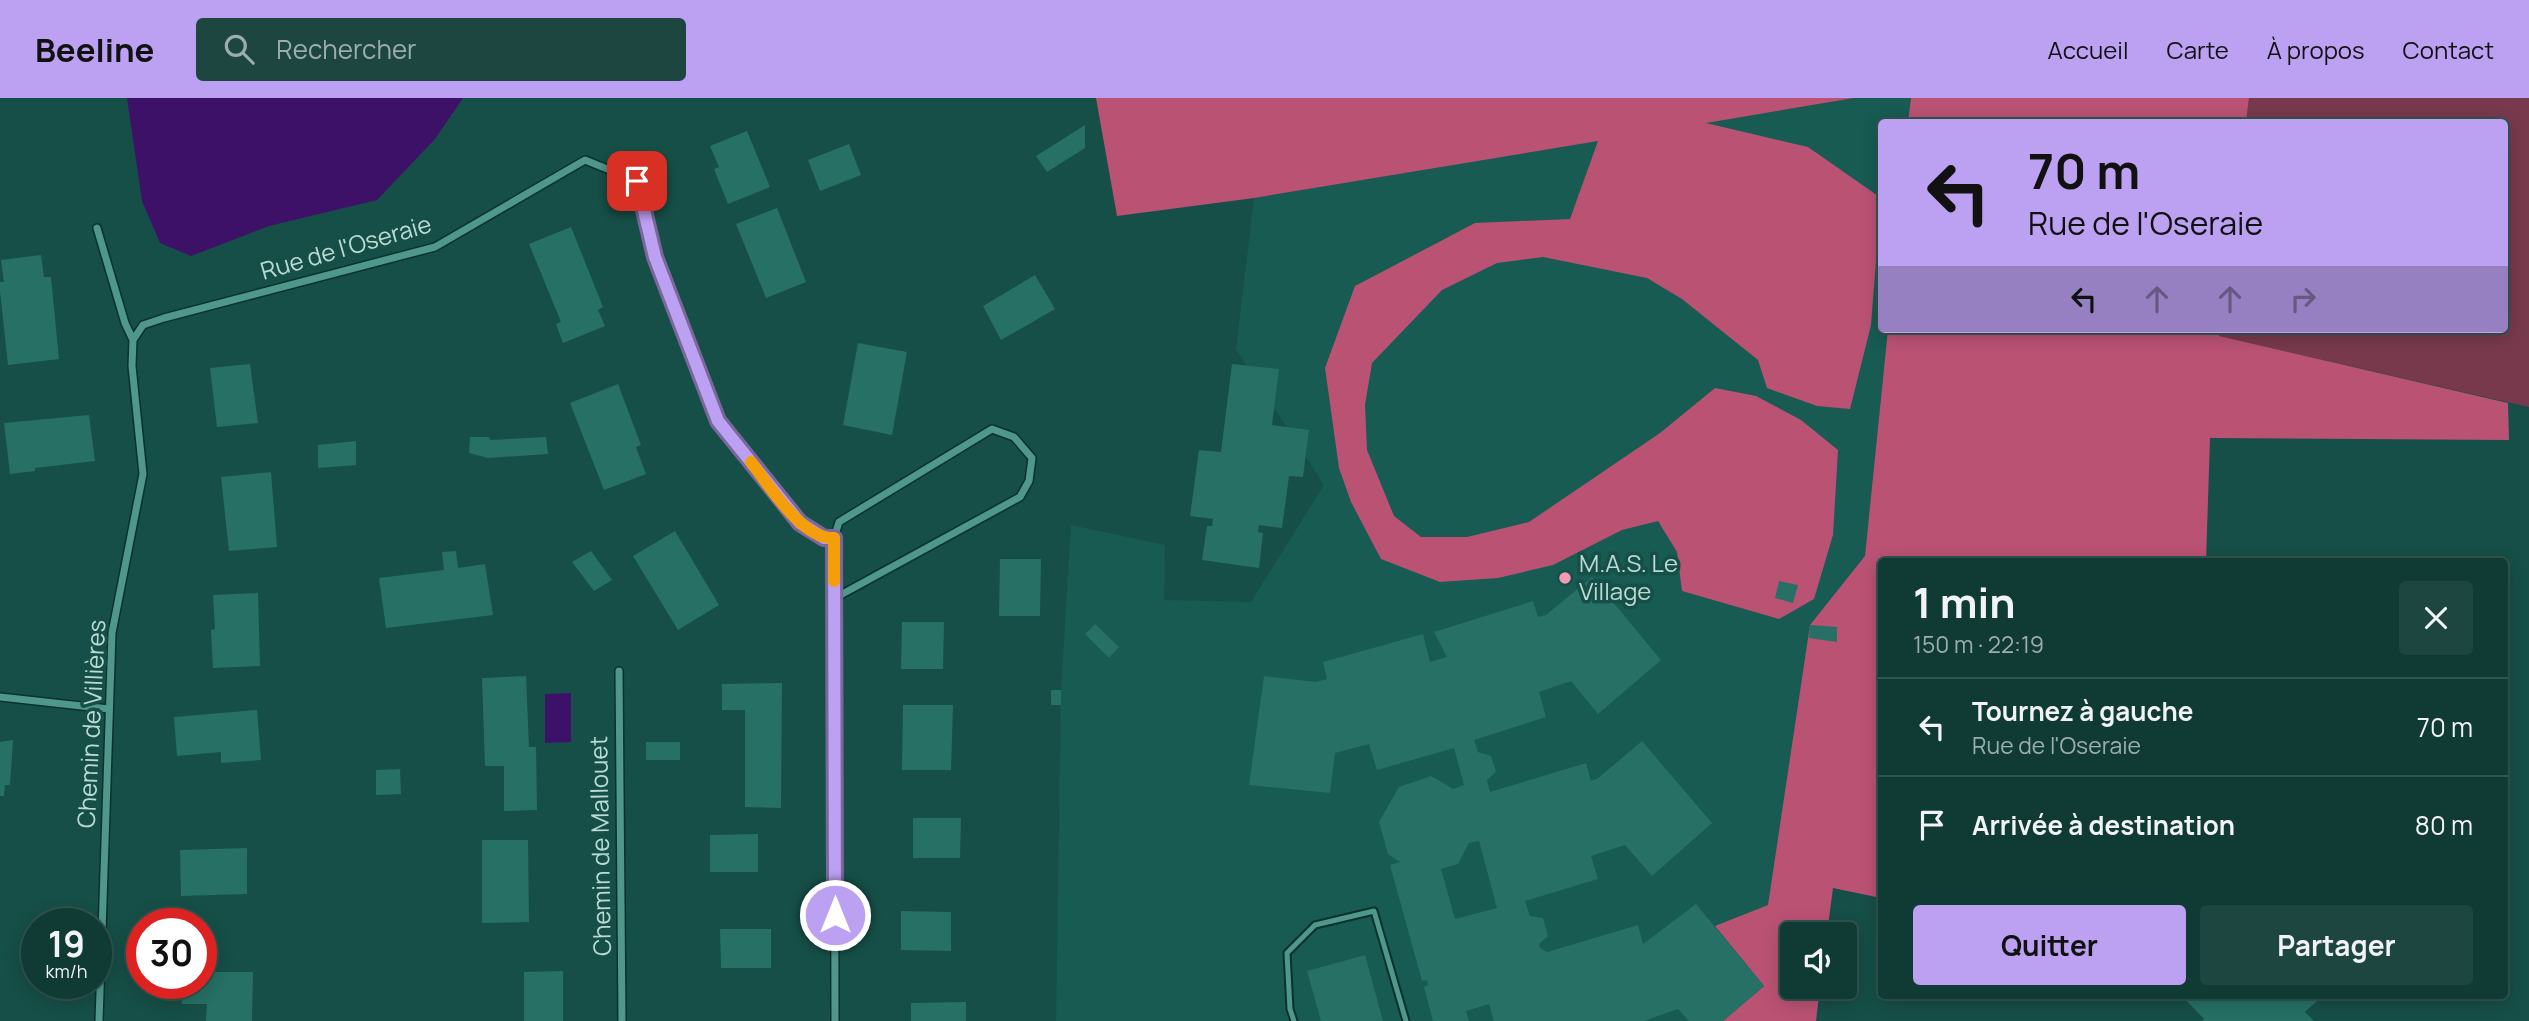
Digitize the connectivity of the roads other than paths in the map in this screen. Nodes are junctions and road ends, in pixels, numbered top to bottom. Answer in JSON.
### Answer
{"nodes":[{"id":1,"x":97,"y":228,"type":"dead end"},
{"id":2,"x":133,"y":340,"type":"junction"},
{"id":3,"x":834,"y":538,"type":"junction"},
{"id":4,"x":835,"y":598,"type":"junction"},
{"id":5,"x":619,"y":671,"type":"dead end"},
{"id":6,"x":0,"y":697,"type":"edge"},
{"id":7,"x":109,"y":709,"type":"junction"},
{"id":8,"x":99,"y":1021,"type":"edge"},
{"id":9,"x":622,"y":1021,"type":"edge"},
{"id":10,"x":835,"y":1021,"type":"edge"},
{"id":11,"x":1294,"y":1021,"type":"edge"},
{"id":12,"x":1406,"y":1021,"type":"edge"}],
"edges":[{"from":1,"to":2,"type":"street","name":"Chemin de Villières"},
{"from":2,"to":3,"type":"street","name":"Rue de l'Oseraie"},
{"from":2,"to":7,"type":"street","name":"Chemin de Villières"},
{"from":3,"to":4,"type":"street"},
{"from":3,"to":4,"type":"street"},
{"from":4,"to":10,"type":"street"},
{"from":5,"to":9,"type":"street","name":"Chemin de Mallouet"},
{"from":6,"to":7,"type":"street"},
{"from":7,"to":8,"type":"street","name":"Chemin de Villières"},
{"from":11,"to":12,"type":"lane"}]}
